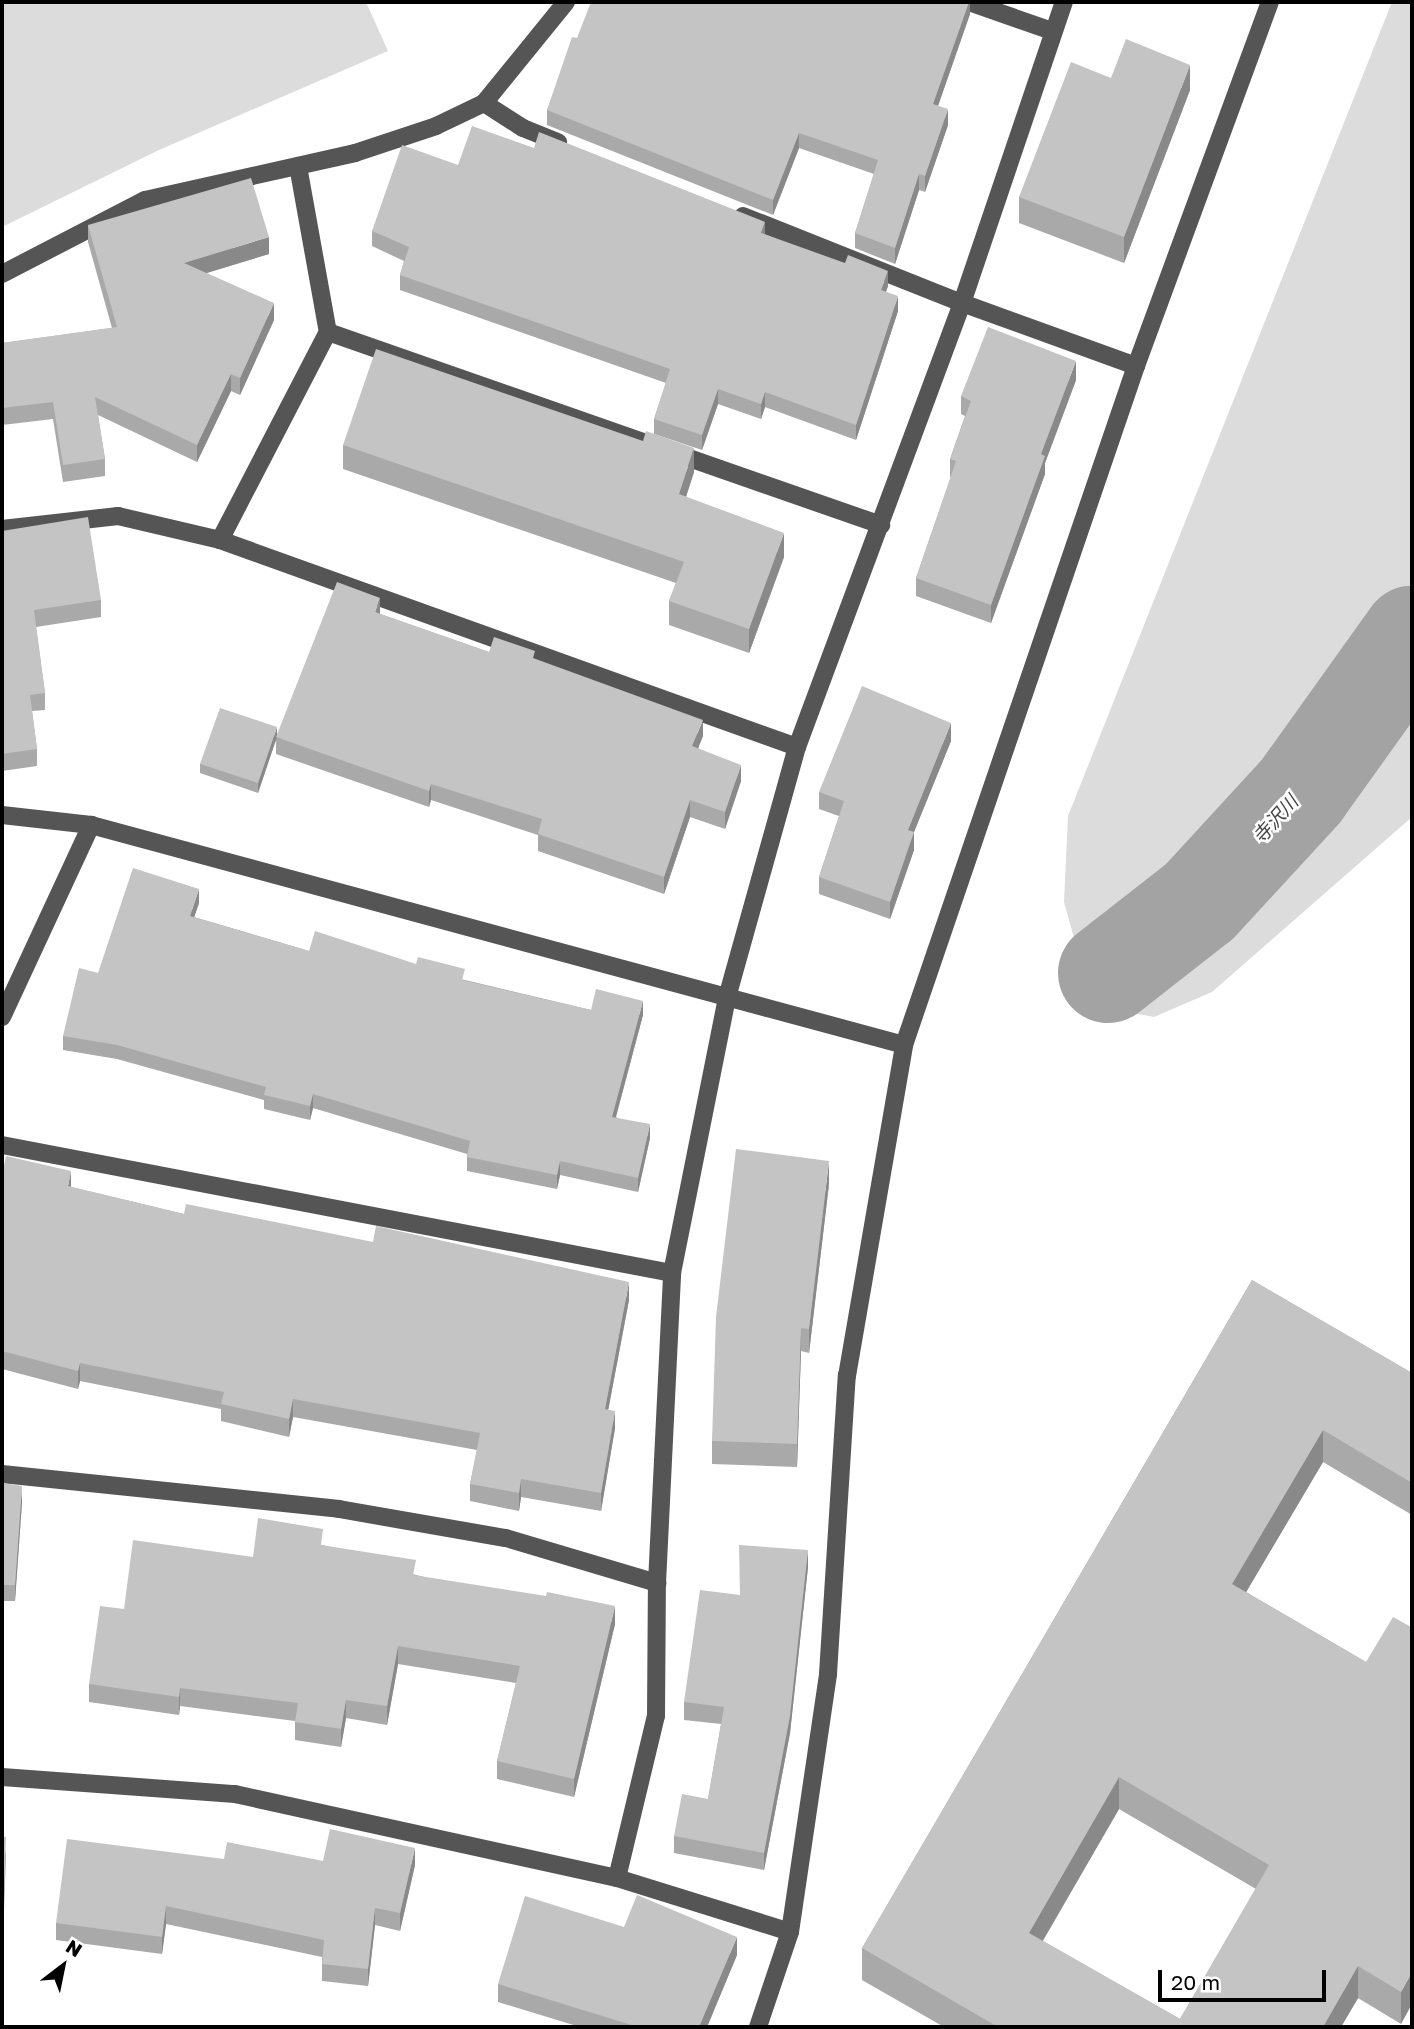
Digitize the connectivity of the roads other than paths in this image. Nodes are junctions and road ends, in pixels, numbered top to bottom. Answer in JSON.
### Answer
{"nodes":[{"id":1,"x":566,"y":2,"type":"edge"},
{"id":2,"x":970,"y":2,"type":"edge"},
{"id":3,"x":1064,"y":2,"type":"edge"},
{"id":4,"x":1270,"y":2,"type":"edge"},
{"id":5,"x":1052,"y":31,"type":"junction"},
{"id":6,"x":484,"y":103,"type":"junction"},
{"id":7,"x":574,"y":148,"type":"edge"},
{"id":8,"x":298,"y":166,"type":"junction"},
{"id":9,"x":729,"y":210,"type":"edge"},
{"id":10,"x":2,"y":274,"type":"edge"},
{"id":11,"x":961,"y":303,"type":"junction"},
{"id":12,"x":328,"y":332,"type":"junction"},
{"id":13,"x":1136,"y":366,"type":"junction"},
{"id":14,"x":881,"y":524,"type":"junction"},
{"id":15,"x":2,"y":528,"type":"edge"},
{"id":16,"x":220,"y":540,"type":"junction"},
{"id":17,"x":797,"y":747,"type":"junction"},
{"id":18,"x":2,"y":815,"type":"edge"},
{"id":19,"x":91,"y":825,"type":"junction"},
{"id":20,"x":728,"y":994,"type":"junction"},
{"id":21,"x":2,"y":1017,"type":"edge"},
{"id":22,"x":904,"y":1045,"type":"junction"},
{"id":23,"x":2,"y":1145,"type":"edge"},
{"id":24,"x":672,"y":1273,"type":"junction"},
{"id":25,"x":2,"y":1474,"type":"edge"},
{"id":26,"x":657,"y":1583,"type":"junction"},
{"id":27,"x":2,"y":1776,"type":"edge"},
{"id":28,"x":617,"y":1878,"type":"junction"},
{"id":29,"x":790,"y":1932,"type":"junction"},
{"id":30,"x":758,"y":2027,"type":"edge"}],
"edges":[{"from":1,"to":6,"type":"street"},
{"from":2,"to":5,"type":"street"},
{"from":3,"to":5,"type":"street"},
{"from":4,"to":13,"type":"street"},
{"from":5,"to":11,"type":"street"},
{"from":6,"to":7,"type":"street"},
{"from":6,"to":8,"type":"street"},
{"from":8,"to":10,"type":"street"},
{"from":8,"to":12,"type":"street"},
{"from":9,"to":11,"type":"street"},
{"from":11,"to":13,"type":"street"},
{"from":11,"to":14,"type":"street"},
{"from":12,"to":14,"type":"street"},
{"from":12,"to":16,"type":"street"},
{"from":13,"to":22,"type":"street"},
{"from":14,"to":17,"type":"street"},
{"from":15,"to":16,"type":"street"},
{"from":16,"to":17,"type":"street"},
{"from":17,"to":20,"type":"street"},
{"from":18,"to":19,"type":"street"},
{"from":19,"to":20,"type":"street"},
{"from":19,"to":21,"type":"street"},
{"from":20,"to":22,"type":"street"},
{"from":20,"to":24,"type":"street"},
{"from":22,"to":29,"type":"street"},
{"from":23,"to":24,"type":"street"},
{"from":24,"to":26,"type":"street"},
{"from":25,"to":26,"type":"street"},
{"from":26,"to":28,"type":"street"},
{"from":27,"to":28,"type":"street"},
{"from":28,"to":29,"type":"street"},
{"from":29,"to":30,"type":"street"}]}
